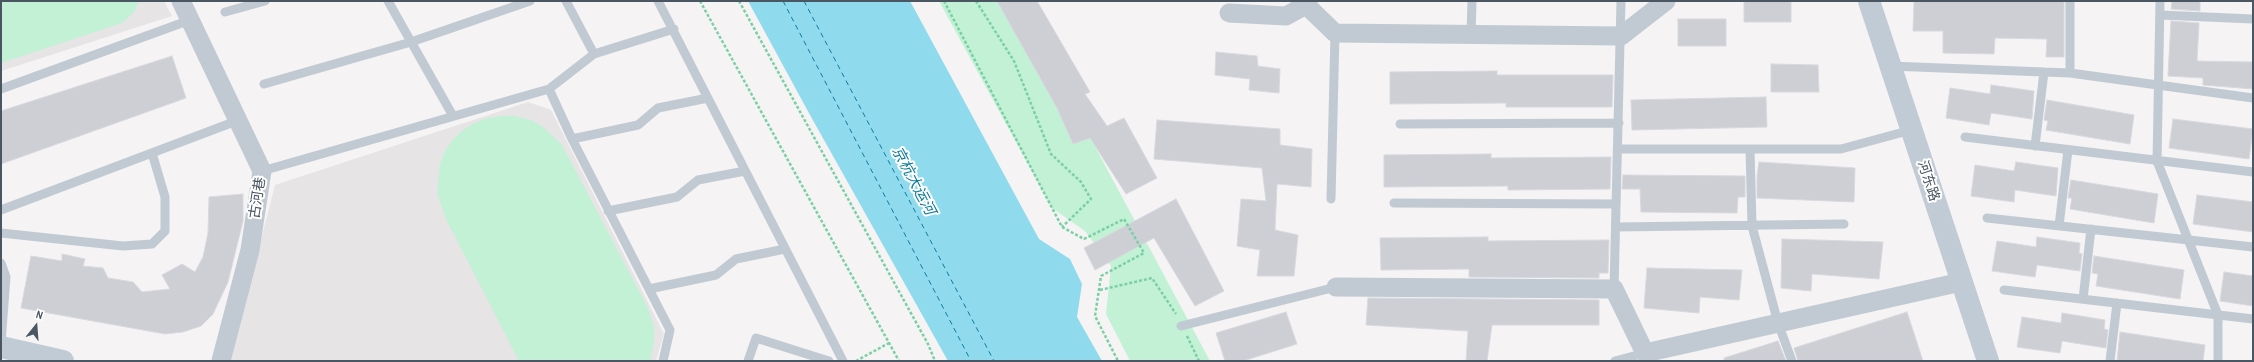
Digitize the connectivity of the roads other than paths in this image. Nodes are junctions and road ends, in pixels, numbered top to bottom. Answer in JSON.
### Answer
{"nodes":[{"id":1,"x":181,"y":1,"type":"edge"},
{"id":2,"x":265,"y":1,"type":"edge"},
{"id":3,"x":388,"y":1,"type":"edge"},
{"id":4,"x":530,"y":1,"type":"edge"},
{"id":5,"x":566,"y":1,"type":"edge"},
{"id":6,"x":658,"y":1,"type":"edge"},
{"id":7,"x":1472,"y":1,"type":"edge"},
{"id":8,"x":1621,"y":1,"type":"edge"},
{"id":9,"x":1666,"y":1,"type":"edge"},
{"id":10,"x":1869,"y":1,"type":"edge"},
{"id":11,"x":2070,"y":1,"type":"edge"},
{"id":12,"x":2160,"y":1,"type":"edge"},
{"id":13,"x":1307,"y":3,"type":"edge"},
{"id":14,"x":225,"y":12,"type":"dead end"},
{"id":15,"x":1229,"y":13,"type":"dead end"},
{"id":16,"x":2160,"y":15,"type":"junction"},
{"id":17,"x":2253,"y":19,"type":"edge"},
{"id":18,"x":190,"y":20,"type":"junction"},
{"id":19,"x":674,"y":29,"type":"junction"},
{"id":20,"x":1335,"y":33,"type":"junction"},
{"id":21,"x":1471,"y":34,"type":"junction"},
{"id":22,"x":1621,"y":36,"type":"junction"},
{"id":23,"x":411,"y":42,"type":"junction"},
{"id":24,"x":594,"y":54,"type":"junction"},
{"id":25,"x":1890,"y":66,"type":"junction"},
{"id":26,"x":2044,"y":72,"type":"junction"},
{"id":27,"x":2070,"y":73,"type":"junction"},
{"id":28,"x":264,"y":84,"type":"dead end"},
{"id":29,"x":2158,"y":85,"type":"junction"},
{"id":30,"x":1,"y":89,"type":"edge"},
{"id":31,"x":549,"y":89,"type":"junction"},
{"id":32,"x":708,"y":98,"type":"junction"},
{"id":33,"x":2253,"y":98,"type":"edge"},
{"id":34,"x":453,"y":116,"type":"junction"},
{"id":35,"x":239,"y":120,"type":"junction"},
{"id":36,"x":1618,"y":123,"type":"junction"},
{"id":37,"x":1400,"y":124,"type":"dead end"},
{"id":38,"x":1911,"y":130,"type":"junction"},
{"id":39,"x":1965,"y":137,"type":"dead end"},
{"id":40,"x":572,"y":138,"type":"junction"},
{"id":41,"x":2036,"y":146,"type":"junction"},
{"id":42,"x":1618,"y":149,"type":"junction"},
{"id":43,"x":1750,"y":149,"type":"junction"},
{"id":44,"x":2068,"y":150,"type":"junction"},
{"id":45,"x":152,"y":153,"type":"junction"},
{"id":46,"x":2157,"y":161,"type":"junction"},
{"id":47,"x":745,"y":170,"type":"junction"},
{"id":48,"x":262,"y":171,"type":"junction"},
{"id":49,"x":2253,"y":172,"type":"edge"},
{"id":50,"x":1331,"y":199,"type":"dead end"},
{"id":51,"x":1394,"y":203,"type":"dead end"},
{"id":52,"x":1616,"y":204,"type":"junction"},
{"id":53,"x":1,"y":210,"type":"edge"},
{"id":54,"x":608,"y":211,"type":"junction"},
{"id":55,"x":1987,"y":218,"type":"dead end"},
{"id":56,"x":1844,"y":224,"type":"dead end"},
{"id":57,"x":1752,"y":226,"type":"junction"},
{"id":58,"x":2059,"y":226,"type":"junction"},
{"id":59,"x":1616,"y":227,"type":"junction"},
{"id":60,"x":2092,"y":230,"type":"junction"},
{"id":61,"x":1,"y":234,"type":"edge"},
{"id":62,"x":2188,"y":240,"type":"junction"},
{"id":63,"x":2253,"y":247,"type":"edge"},
{"id":64,"x":785,"y":249,"type":"junction"},
{"id":65,"x":1,"y":263,"type":"edge"},
{"id":66,"x":1962,"y":282,"type":"junction"},
{"id":67,"x":1336,"y":287,"type":"joint"},
{"id":68,"x":649,"y":289,"type":"junction"},
{"id":69,"x":1614,"y":289,"type":"junction"},
{"id":70,"x":2004,"y":290,"type":"dead end"},
{"id":71,"x":2083,"y":299,"type":"junction"},
{"id":72,"x":2117,"y":303,"type":"junction"},
{"id":73,"x":2218,"y":315,"type":"junction"},
{"id":74,"x":2253,"y":319,"type":"edge"},
{"id":75,"x":1778,"y":323,"type":"junction"},
{"id":76,"x":1182,"y":326,"type":"road end"},
{"id":77,"x":1,"y":343,"type":"edge"},
{"id":78,"x":1,"y":347,"type":"edge"},
{"id":79,"x":1646,"y":357,"type":"edge"},
{"id":80,"x":63,"y":361,"type":"edge"},
{"id":81,"x":220,"y":361,"type":"edge"},
{"id":82,"x":663,"y":361,"type":"edge"},
{"id":83,"x":748,"y":361,"type":"edge"},
{"id":84,"x":829,"y":361,"type":"edge"},
{"id":85,"x":843,"y":361,"type":"edge"},
{"id":86,"x":1615,"y":361,"type":"edge"},
{"id":87,"x":1792,"y":361,"type":"edge"},
{"id":88,"x":1988,"y":361,"type":"edge"},
{"id":89,"x":2110,"y":361,"type":"edge"},
{"id":90,"x":2218,"y":361,"type":"edge"}],
"edges":[{"from":1,"to":18,"type":"street","name":"古河巷"},
{"from":2,"to":14,"type":"lane"},
{"from":3,"to":23,"type":"lane"},
{"from":4,"to":23,"type":"lane"},
{"from":5,"to":24,"type":"lane"},
{"from":6,"to":19,"type":"lane"},
{"from":7,"to":21,"type":"lane"},
{"from":8,"to":22,"type":"lane"},
{"from":9,"to":22,"type":"street"},
{"from":10,"to":25,"type":"main road","name":"河东路"},
{"from":11,"to":27,"type":"lane"},
{"from":12,"to":16,"type":"lane"},
{"from":13,"to":15,"type":"street"},
{"from":13,"to":20,"type":"street"},
{"from":16,"to":17,"type":"lane"},
{"from":16,"to":29,"type":"lane"},
{"from":18,"to":30,"type":"lane"},
{"from":18,"to":35,"type":"street","name":"古河巷"},
{"from":19,"to":24,"type":"lane"},
{"from":19,"to":32,"type":"lane"},
{"from":20,"to":21,"type":"street"},
{"from":20,"to":50,"type":"lane"},
{"from":21,"to":22,"type":"street"},
{"from":22,"to":36,"type":"lane"},
{"from":23,"to":28,"type":"lane"},
{"from":23,"to":34,"type":"lane"},
{"from":24,"to":31,"type":"lane"},
{"from":25,"to":26,"type":"lane"},
{"from":25,"to":38,"type":"main road","name":"河东路"},
{"from":26,"to":27,"type":"lane"},
{"from":26,"to":41,"type":"lane"},
{"from":27,"to":29,"type":"lane"},
{"from":29,"to":33,"type":"lane"},
{"from":29,"to":46,"type":"lane"},
{"from":31,"to":34,"type":"lane"},
{"from":31,"to":40,"type":"lane"},
{"from":32,"to":40,"type":"lane"},
{"from":32,"to":47,"type":"lane"},
{"from":34,"to":48,"type":"lane"},
{"from":35,"to":45,"type":"lane"},
{"from":35,"to":48,"type":"street","name":"古河巷"},
{"from":36,"to":37,"type":"lane"},
{"from":36,"to":42,"type":"lane"},
{"from":38,"to":43,"type":"lane"},
{"from":38,"to":66,"type":"main road","name":"河东路"},
{"from":39,"to":41,"type":"lane"},
{"from":40,"to":54,"type":"lane"},
{"from":41,"to":44,"type":"lane"},
{"from":42,"to":43,"type":"lane"},
{"from":42,"to":52,"type":"lane"},
{"from":43,"to":57,"type":"lane"},
{"from":44,"to":46,"type":"lane"},
{"from":44,"to":58,"type":"lane"},
{"from":45,"to":53,"type":"lane"},
{"from":45,"to":61,"type":"lane"},
{"from":46,"to":49,"type":"lane"},
{"from":46,"to":62,"type":"lane"},
{"from":47,"to":54,"type":"lane"},
{"from":47,"to":64,"type":"lane"},
{"from":48,"to":81,"type":"street","name":"古河巷"},
{"from":51,"to":52,"type":"lane"},
{"from":52,"to":59,"type":"lane"},
{"from":54,"to":68,"type":"lane"},
{"from":55,"to":58,"type":"lane"},
{"from":56,"to":57,"type":"lane"},
{"from":57,"to":59,"type":"lane"},
{"from":57,"to":75,"type":"lane"},
{"from":58,"to":60,"type":"lane"},
{"from":59,"to":69,"type":"lane"},
{"from":60,"to":62,"type":"lane"},
{"from":60,"to":71,"type":"lane"},
{"from":62,"to":63,"type":"lane"},
{"from":62,"to":73,"type":"lane"},
{"from":64,"to":68,"type":"lane"},
{"from":64,"to":85,"type":"lane"},
{"from":65,"to":77,"type":"lane"},
{"from":66,"to":75,"type":"street"},
{"from":66,"to":88,"type":"main road","name":"河东路"},
{"from":67,"to":69,"type":"street"},
{"from":67,"to":76,"type":"lane"},
{"from":68,"to":82,"type":"lane"},
{"from":69,"to":79,"type":"street"},
{"from":70,"to":71,"type":"lane"},
{"from":71,"to":72,"type":"lane"},
{"from":72,"to":73,"type":"lane"},
{"from":72,"to":89,"type":"lane"},
{"from":73,"to":74,"type":"lane"},
{"from":73,"to":90,"type":"lane"},
{"from":75,"to":79,"type":"street"},
{"from":75,"to":87,"type":"lane"},
{"from":78,"to":80,"type":"main road"},
{"from":79,"to":86,"type":"lane"},
{"from":83,"to":84,"type":"lane"}]}
